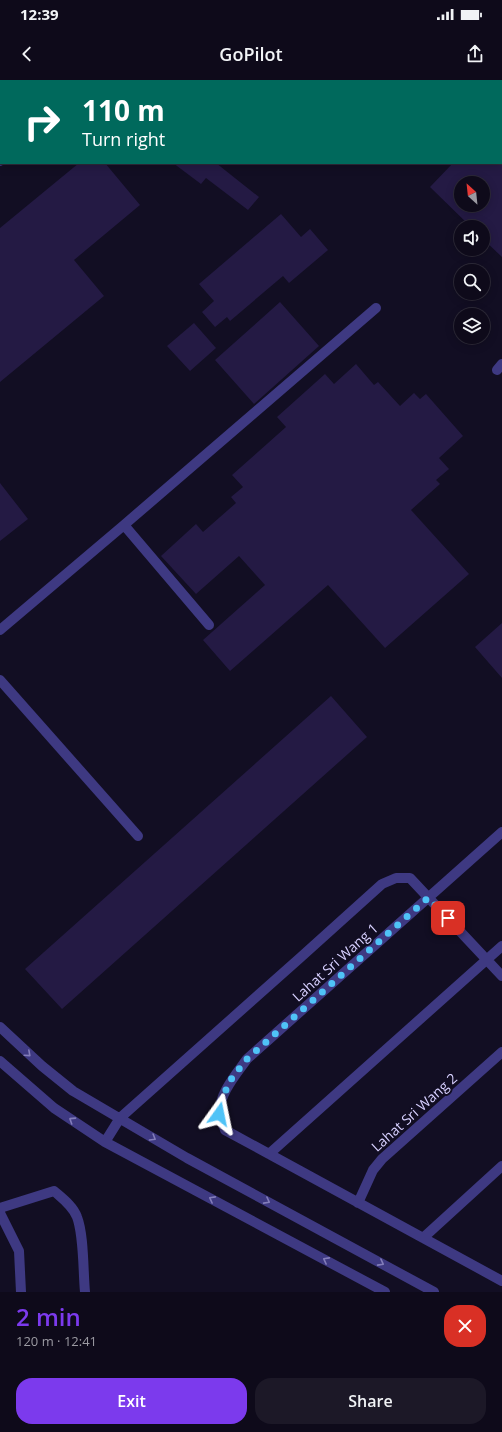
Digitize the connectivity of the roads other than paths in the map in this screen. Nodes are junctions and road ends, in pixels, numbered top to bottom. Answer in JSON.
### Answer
{"nodes":[{"id":1,"x":376,"y":308,"type":"dead end"},
{"id":2,"x":124,"y":525,"type":"junction"},
{"id":3,"x":209,"y":625,"type":"dead end"},
{"id":4,"x":0,"y":630,"type":"edge"},
{"id":5,"x":0,"y":680,"type":"edge"},
{"id":6,"x":502,"y":832,"type":"edge"},
{"id":7,"x":138,"y":836,"type":"dead end"},
{"id":8,"x":428,"y":898,"type":"junction"},
{"id":9,"x":502,"y":946,"type":"edge"},
{"id":10,"x":487,"y":960,"type":"junction"},
{"id":11,"x":502,"y":976,"type":"edge"},
{"id":12,"x":0,"y":1027,"type":"edge"},
{"id":13,"x":502,"y":1052,"type":"edge"},
{"id":14,"x":0,"y":1061,"type":"edge"},
{"id":15,"x":120,"y":1118,"type":"junction"},
{"id":16,"x":105,"y":1142,"type":"junction"},
{"id":17,"x":269,"y":1154,"type":"junction"},
{"id":18,"x":502,"y":1166,"type":"edge"},
{"id":19,"x":358,"y":1203,"type":"junction"},
{"id":20,"x":0,"y":1208,"type":"edge"},
{"id":21,"x":0,"y":1213,"type":"edge"},
{"id":22,"x":423,"y":1238,"type":"junction"},
{"id":23,"x":502,"y":1281,"type":"edge"},
{"id":24,"x":21,"y":1292,"type":"edge"},
{"id":25,"x":85,"y":1292,"type":"edge"},
{"id":26,"x":386,"y":1292,"type":"edge"},
{"id":27,"x":434,"y":1292,"type":"edge"}],
"edges":[{"from":1,"to":2,"type":"street"},
{"from":2,"to":3,"type":"street"},
{"from":2,"to":4,"type":"street"},
{"from":5,"to":7,"type":"street"},
{"from":6,"to":8,"type":"street","name":"Lahat Sri Wang 1"},
{"from":8,"to":10,"type":"street"},
{"from":8,"to":15,"type":"street"},
{"from":8,"to":17,"type":"street","name":"Lahat Sri Wang 1"},
{"from":9,"to":10,"type":"street"},
{"from":10,"to":11,"type":"street"},
{"from":10,"to":17,"type":"street"},
{"from":12,"to":15,"type":"street","one_way":true},
{"from":13,"to":19,"type":"street","name":"Lahat Sri Wang 2"},
{"from":16,"to":14,"type":"street","one_way":true},
{"from":15,"to":16,"type":"street"},
{"from":15,"to":27,"type":"street","one_way":true},
{"from":26,"to":16,"type":"street","one_way":true},
{"from":17,"to":19,"type":"street"},
{"from":18,"to":22,"type":"street"},
{"from":19,"to":22,"type":"street"},
{"from":20,"to":25,"type":"street"},
{"from":21,"to":24,"type":"street"},
{"from":22,"to":23,"type":"street"}]}
